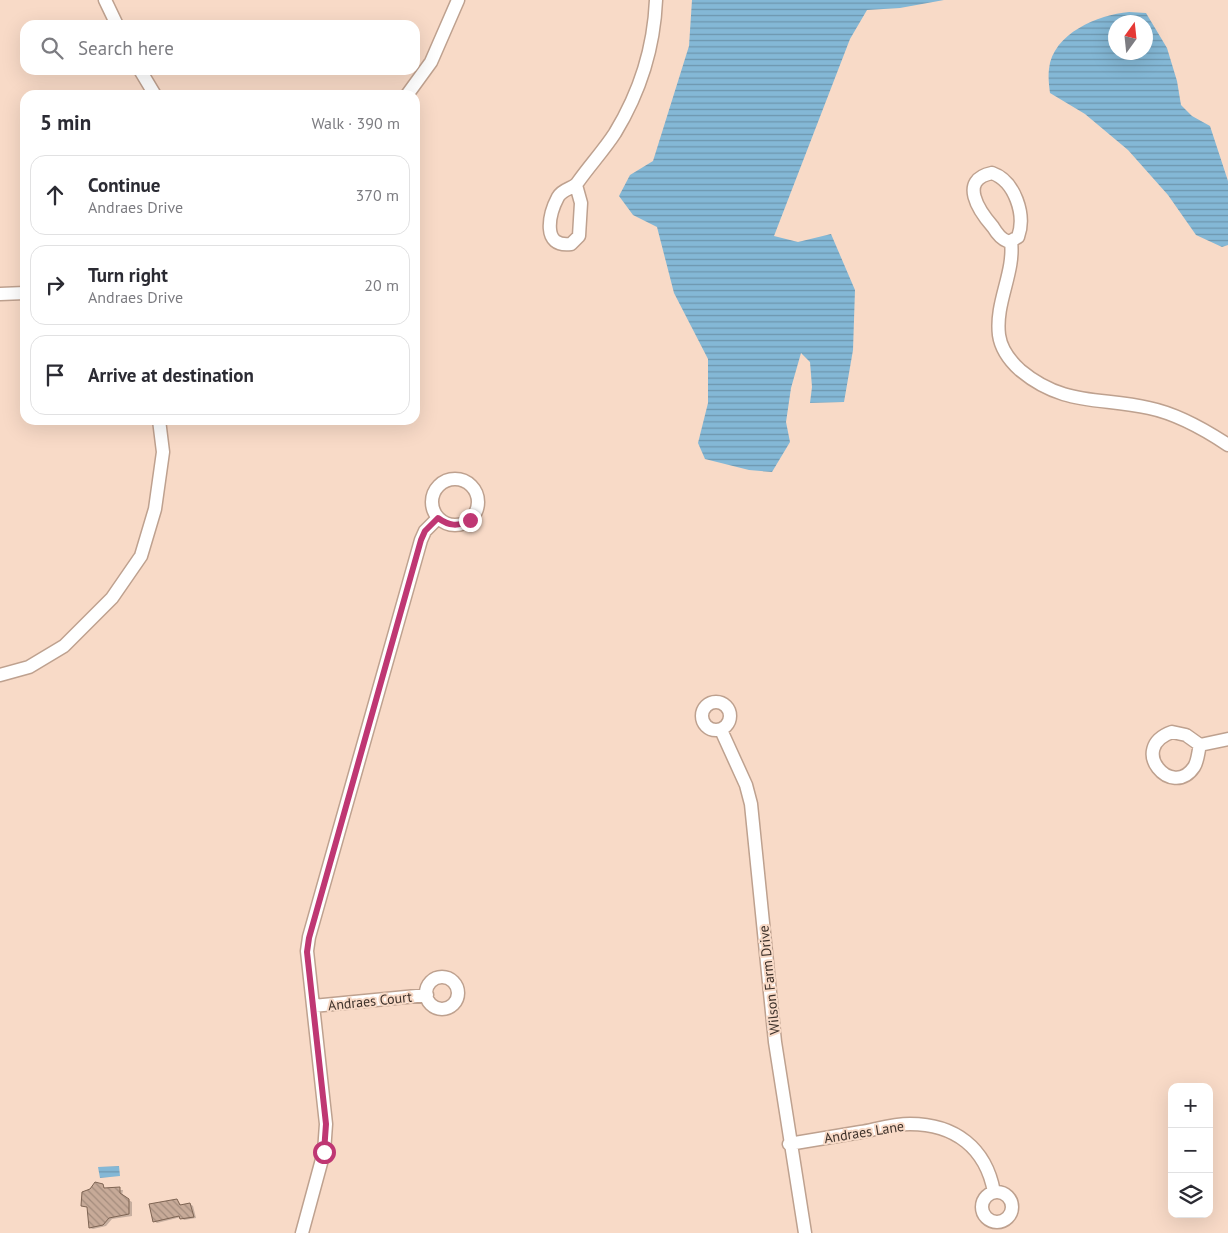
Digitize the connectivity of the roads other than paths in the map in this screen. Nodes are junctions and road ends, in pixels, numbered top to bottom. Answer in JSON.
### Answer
{"nodes":[{"id":1,"x":105,"y":0,"type":"edge"},
{"id":2,"x":458,"y":0,"type":"edge"},
{"id":3,"x":656,"y":0,"type":"edge"},
{"id":4,"x":115,"y":20,"type":"edge"},
{"id":5,"x":143,"y":75,"type":"edge"},
{"id":6,"x":152,"y":90,"type":"edge"},
{"id":7,"x":410,"y":90,"type":"edge"},
{"id":8,"x":576,"y":185,"type":"dead end"},
{"id":9,"x":1011,"y":241,"type":"junction"},
{"id":10,"x":20,"y":293,"type":"edge"},
{"id":11,"x":0,"y":294,"type":"edge"},
{"id":12,"x":160,"y":425,"type":"edge"},
{"id":13,"x":1228,"y":445,"type":"edge"},
{"id":14,"x":438,"y":518,"type":"dead end"},
{"id":15,"x":0,"y":675,"type":"edge"},
{"id":16,"x":721,"y":730,"type":"dead end"},
{"id":17,"x":1228,"y":739,"type":"edge"},
{"id":18,"x":1200,"y":745,"type":"dead end"},
{"id":19,"x":426,"y":995,"type":"dead end"},
{"id":20,"x":313,"y":1006,"type":"junction"},
{"id":21,"x":789,"y":1144,"type":"junction"},
{"id":22,"x":994,"y":1192,"type":"dead end"},
{"id":23,"x":302,"y":1233,"type":"edge"},
{"id":24,"x":805,"y":1233,"type":"edge"}],
"edges":[{"from":1,"to":4,"type":"street"},
{"from":2,"to":7,"type":"street"},
{"from":3,"to":8,"type":"street"},
{"from":5,"to":6,"type":"street"},
{"from":9,"to":9,"type":"street"},
{"from":9,"to":13,"type":"street"},
{"from":10,"to":11,"type":"street"},
{"from":12,"to":15,"type":"street"},
{"from":14,"to":20,"type":"street"},
{"from":16,"to":21,"type":"street","name":"Wilson Farm Drive"},
{"from":17,"to":18,"type":"street"},
{"from":19,"to":20,"type":"street","name":"Andraes Court"},
{"from":20,"to":23,"type":"street"},
{"from":21,"to":22,"type":"street","name":"Andraes Lane"},
{"from":21,"to":24,"type":"street","name":"Wilson Farm Drive"}]}
